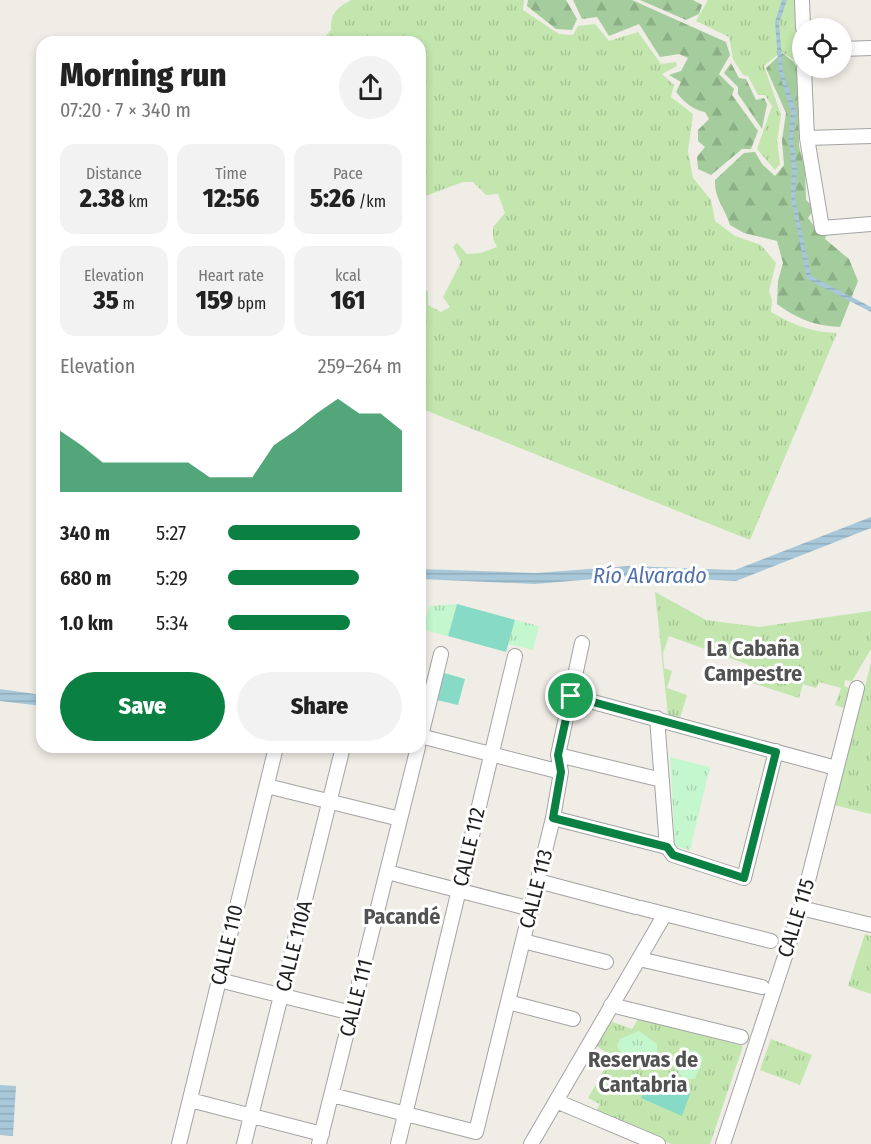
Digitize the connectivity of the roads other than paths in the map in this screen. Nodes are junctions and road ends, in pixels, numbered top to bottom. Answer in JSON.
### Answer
{"nodes":[{"id":1,"x":802,"y":0,"type":"edge"},
{"id":2,"x":803,"y":18,"type":"edge"},
{"id":3,"x":871,"y":48,"type":"edge"},
{"id":4,"x":852,"y":49,"type":"edge"},
{"id":5,"x":804,"y":78,"type":"edge"},
{"id":6,"x":871,"y":136,"type":"edge"},
{"id":7,"x":807,"y":138,"type":"junction"},
{"id":8,"x":871,"y":224,"type":"edge"},
{"id":9,"x":582,"y":643,"type":"dead end"},
{"id":10,"x":441,"y":654,"type":"dead end"},
{"id":11,"x":515,"y":656,"type":"dead end"},
{"id":12,"x":857,"y":688,"type":"dead end"},
{"id":13,"x":571,"y":696,"type":"junction"},
{"id":14,"x":426,"y":715,"type":"edge"},
{"id":15,"x":657,"y":718,"type":"junction"},
{"id":16,"x":426,"y":741,"type":"edge"},
{"id":17,"x":776,"y":752,"type":"junction"},
{"id":18,"x":275,"y":753,"type":"edge"},
{"id":19,"x":342,"y":753,"type":"edge"},
{"id":20,"x":417,"y":753,"type":"edge"},
{"id":21,"x":491,"y":755,"type":"junction"},
{"id":22,"x":558,"y":755,"type":"junction"},
{"id":23,"x":836,"y":768,"type":"junction"},
{"id":24,"x":561,"y":772,"type":"junction"},
{"id":25,"x":662,"y":780,"type":"junction"},
{"id":26,"x":267,"y":786,"type":"junction"},
{"id":27,"x":330,"y":801,"type":"junction"},
{"id":28,"x":553,"y":818,"type":"junction"},
{"id":29,"x":400,"y":819,"type":"junction"},
{"id":30,"x":667,"y":847,"type":"junction"},
{"id":31,"x":387,"y":872,"type":"junction"},
{"id":32,"x":538,"y":881,"type":"junction"},
{"id":33,"x":459,"y":891,"type":"junction"},
{"id":34,"x":801,"y":908,"type":"junction"},
{"id":35,"x":531,"y":909,"type":"junction"},
{"id":36,"x":665,"y":914,"type":"junction"},
{"id":37,"x":871,"y":925,"type":"edge"},
{"id":38,"x":523,"y":941,"type":"junction"},
{"id":39,"x":771,"y":941,"type":"dead end"},
{"id":40,"x":639,"y":959,"type":"junction"},
{"id":41,"x":606,"y":962,"type":"dead end"},
{"id":42,"x":219,"y":980,"type":"junction"},
{"id":43,"x":762,"y":987,"type":"dead end"},
{"id":44,"x":281,"y":995,"type":"junction"},
{"id":45,"x":508,"y":1002,"type":"junction"},
{"id":46,"x":611,"y":1005,"type":"junction"},
{"id":47,"x":352,"y":1013,"type":"junction"},
{"id":48,"x":573,"y":1018,"type":"dead end"},
{"id":49,"x":741,"y":1037,"type":"dead end"},
{"id":50,"x":332,"y":1095,"type":"junction"},
{"id":51,"x":190,"y":1100,"type":"junction"},
{"id":52,"x":556,"y":1101,"type":"junction"},
{"id":53,"x":405,"y":1114,"type":"junction"},
{"id":54,"x":251,"y":1116,"type":"junction"},
{"id":55,"x":321,"y":1139,"type":"edge"},
{"id":56,"x":179,"y":1144,"type":"edge"},
{"id":57,"x":244,"y":1144,"type":"edge"},
{"id":58,"x":398,"y":1144,"type":"edge"},
{"id":59,"x":531,"y":1144,"type":"edge"},
{"id":60,"x":658,"y":1144,"type":"edge"},
{"id":61,"x":723,"y":1144,"type":"edge"}],
"edges":[{"from":1,"to":2,"type":"street"},
{"from":3,"to":4,"type":"street"},
{"from":5,"to":7,"type":"street"},
{"from":6,"to":7,"type":"street"},
{"from":7,"to":8,"type":"street"},
{"from":9,"to":13,"type":"street","name":"CALLE 113"},
{"from":10,"to":14,"type":"street","name":"CALLE 111"},
{"from":11,"to":21,"type":"street","name":"CALLE 112"},
{"from":12,"to":23,"type":"street","name":"CALLE 115"},
{"from":13,"to":15,"type":"street"},
{"from":13,"to":22,"type":"street","name":"CALLE 113"},
{"from":15,"to":17,"type":"street"},
{"from":15,"to":25,"type":"street"},
{"from":16,"to":21,"type":"street"},
{"from":17,"to":23,"type":"street"},
{"from":17,"to":30,"type":"street"},
{"from":18,"to":26,"type":"street","name":"CALLE 110"},
{"from":19,"to":27,"type":"street","name":"CALLE 110A"},
{"from":20,"to":29,"type":"street","name":"CALLE 111"},
{"from":21,"to":24,"type":"street"},
{"from":21,"to":33,"type":"street","name":"CALLE 112"},
{"from":22,"to":24,"type":"street","name":"CALLE 113"},
{"from":22,"to":25,"type":"street"},
{"from":23,"to":34,"type":"street","name":"CALLE 115"},
{"from":24,"to":28,"type":"street","name":"CALLE 113"},
{"from":25,"to":30,"type":"street"},
{"from":26,"to":27,"type":"street"},
{"from":26,"to":42,"type":"street","name":"CALLE 110"},
{"from":27,"to":29,"type":"street"},
{"from":27,"to":44,"type":"street","name":"CALLE 110A"},
{"from":28,"to":30,"type":"street"},
{"from":28,"to":32,"type":"street","name":"CALLE 113"},
{"from":29,"to":31,"type":"street","name":"CALLE 111"},
{"from":31,"to":33,"type":"street"},
{"from":31,"to":47,"type":"street","name":"CALLE 111"},
{"from":32,"to":35,"type":"street","name":"CALLE 113"},
{"from":32,"to":36,"type":"street"},
{"from":33,"to":35,"type":"street"},
{"from":33,"to":53,"type":"street","name":"CALLE 112"},
{"from":34,"to":37,"type":"street"},
{"from":34,"to":61,"type":"street","name":"CALLE 115"},
{"from":35,"to":38,"type":"street","name":"CALLE 113"},
{"from":36,"to":39,"type":"street"},
{"from":36,"to":40,"type":"street"},
{"from":38,"to":41,"type":"street"},
{"from":38,"to":45,"type":"street","name":"CALLE 113"},
{"from":40,"to":43,"type":"street"},
{"from":40,"to":46,"type":"street"},
{"from":42,"to":44,"type":"street"},
{"from":42,"to":51,"type":"street","name":"CALLE 110"},
{"from":44,"to":47,"type":"street"},
{"from":44,"to":54,"type":"street","name":"CALLE 110A"},
{"from":45,"to":48,"type":"street"},
{"from":45,"to":53,"type":"street","name":"CALLE 113"},
{"from":46,"to":49,"type":"street"},
{"from":46,"to":52,"type":"street"},
{"from":47,"to":50,"type":"street","name":"CALLE 111"},
{"from":50,"to":53,"type":"street"},
{"from":50,"to":55,"type":"street","name":"CALLE 111"},
{"from":51,"to":54,"type":"street"},
{"from":51,"to":56,"type":"street","name":"CALLE 110"},
{"from":52,"to":59,"type":"street"},
{"from":52,"to":60,"type":"street"},
{"from":53,"to":58,"type":"street","name":"CALLE 112"},
{"from":54,"to":55,"type":"street"},
{"from":54,"to":57,"type":"street","name":"CALLE 110A"}]}
